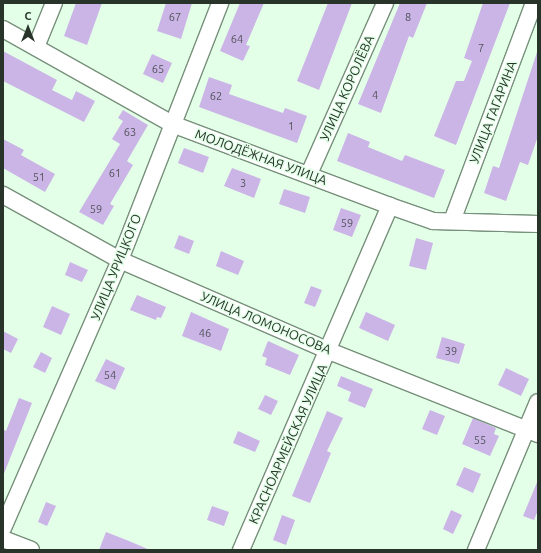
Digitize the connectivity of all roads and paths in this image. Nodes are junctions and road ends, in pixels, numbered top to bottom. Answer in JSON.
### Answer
{"nodes":[{"id":1,"x":54,"y":3,"type":"edge"},
{"id":2,"x":220,"y":3,"type":"edge"},
{"id":3,"x":385,"y":3,"type":"edge"},
{"id":4,"x":534,"y":3,"type":"edge"},
{"id":5,"x":3,"y":29,"type":"edge"},
{"id":6,"x":36,"y":47,"type":"junction"},
{"id":7,"x":172,"y":124,"type":"junction"},
{"id":8,"x":309,"y":174,"type":"junction"},
{"id":9,"x":3,"y":195,"type":"edge"},
{"id":10,"x":390,"y":206,"type":"junction"},
{"id":11,"x":452,"y":221,"type":"junction"},
{"id":12,"x":538,"y":224,"type":"edge"},
{"id":13,"x":120,"y":260,"type":"junction"},
{"id":14,"x":329,"y":351,"type":"junction"},
{"id":15,"x":538,"y":402,"type":"edge"},
{"id":16,"x":533,"y":431,"type":"edge"},
{"id":17,"x":3,"y":528,"type":"edge"},
{"id":18,"x":3,"y":539,"type":"edge"},
{"id":19,"x":31,"y":550,"type":"edge"},
{"id":20,"x":241,"y":550,"type":"edge"},
{"id":21,"x":476,"y":550,"type":"edge"}],
"edges":[{"from":1,"to":6,"type":"street"},
{"from":2,"to":7,"type":"street","name":"УЛИЦА УРИЦКОГО"},
{"from":3,"to":8,"type":"street","name":"УЛИЦА КОРОЛЁВА"},
{"from":4,"to":11,"type":"street","name":"УЛИЦА ГАГАРИНА"},
{"from":5,"to":6,"type":"street","name":"МОЛОДЁЖНАЯ УЛИЦА"},
{"from":6,"to":7,"type":"street","name":"МОЛОДЁЖНАЯ УЛИЦА"},
{"from":7,"to":8,"type":"street","name":"МОЛОДЁЖНАЯ УЛИЦА"},
{"from":7,"to":13,"type":"street","name":"УЛИЦА УРИЦКОГО"},
{"from":8,"to":10,"type":"street","name":"МОЛОДЁЖНАЯ УЛИЦА"},
{"from":9,"to":13,"type":"street","name":"УЛИЦА ЛОМОНОСОВА"},
{"from":10,"to":11,"type":"street","name":"МОЛОДЁЖНАЯ УЛИЦА"},
{"from":10,"to":14,"type":"street","name":"КРАСНОАРМЕЙСКАЯ УЛИЦА"},
{"from":11,"to":12,"type":"street","name":"МОЛОДЁЖНАЯ УЛИЦА"},
{"from":13,"to":14,"type":"street","name":"УЛИЦА ЛОМОНОСОВА"},
{"from":13,"to":17,"type":"street","name":"УЛИЦА УРИЦКОГО"},
{"from":14,"to":16,"type":"street","name":"УЛИЦА ЛОМОНОСОВА"},
{"from":14,"to":20,"type":"street","name":"КРАСНОАРМЕЙСКАЯ УЛИЦА"},
{"from":15,"to":16,"type":"street"},
{"from":16,"to":21,"type":"street"},
{"from":18,"to":19,"type":"street"}]}
